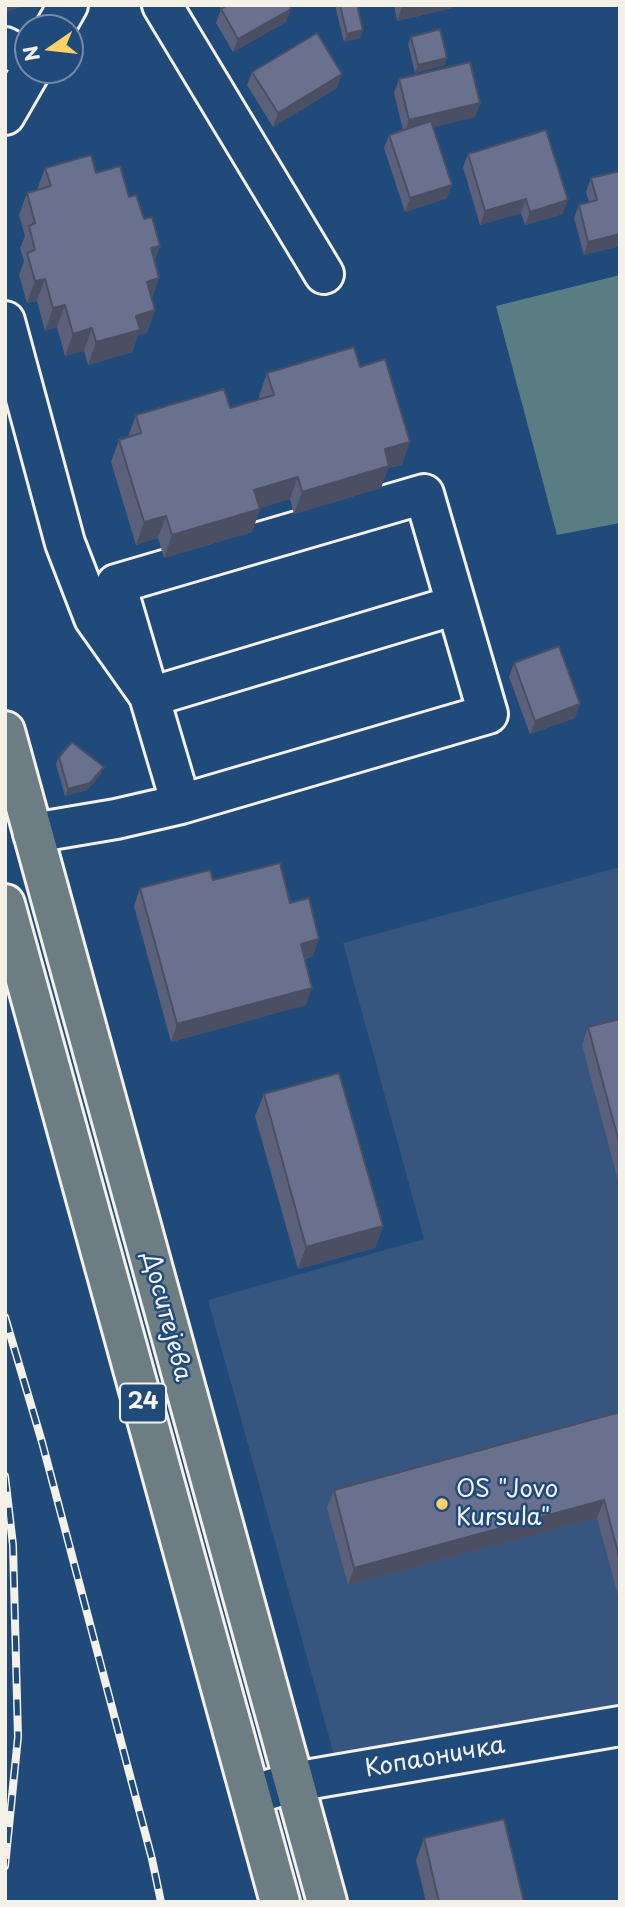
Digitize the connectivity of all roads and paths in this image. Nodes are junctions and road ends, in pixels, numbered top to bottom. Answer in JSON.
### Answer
{"nodes":[{"id":1,"x":162,"y":5,"type":"edge"},
{"id":2,"x":23,"y":84,"type":"edge"},
{"id":3,"x":5,"y":114,"type":"edge"},
{"id":4,"x":324,"y":274,"type":"dead end"},
{"id":5,"x":5,"y":321,"type":"edge"},
{"id":6,"x":456,"y":605,"type":"junction"},
{"id":7,"x":149,"y":697,"type":"junction"},
{"id":8,"x":5,"y":732,"type":"edge"},
{"id":9,"x":162,"y":740,"type":"junction"},
{"id":10,"x":181,"y":804,"type":"junction"},
{"id":11,"x":116,"y":819,"type":"junction"},
{"id":12,"x":33,"y":833,"type":"junction"},
{"id":13,"x":5,"y":904,"type":"edge"},
{"id":14,"x":620,"y":1726,"type":"edge"},
{"id":15,"x":294,"y":1782,"type":"junction"},
{"id":16,"x":251,"y":1795,"type":"junction"},
{"id":17,"x":280,"y":1902,"type":"edge"},
{"id":18,"x":327,"y":1902,"type":"edge"}],
"edges":[{"from":1,"to":4,"type":"street"},
{"from":2,"to":3,"type":"street"},
{"from":5,"to":7,"type":"street"},
{"from":6,"to":7,"type":"street"},
{"from":6,"to":7,"type":"street"},
{"from":6,"to":10,"type":"street"},
{"from":7,"to":9,"type":"street"},
{"from":8,"to":12,"type":"main road","name":"Доситејева","number":"24"},
{"from":9,"to":10,"type":"street"},
{"from":9,"to":11,"type":"street"},
{"from":10,"to":11,"type":"street"},
{"from":11,"to":12,"type":"street"},
{"from":12,"to":15,"type":"main road","name":"Доситејева","number":"24"},
{"from":13,"to":16,"type":"main road","name":"Доситејева","number":"24"},
{"from":14,"to":15,"type":"street","name":"Копаоничка"},
{"from":15,"to":16,"type":"street","name":"Копаоничка"},
{"from":15,"to":18,"type":"main road","name":"Доситејева","number":"24"},
{"from":16,"to":17,"type":"main road","name":"Доситејева","number":"24"}]}
